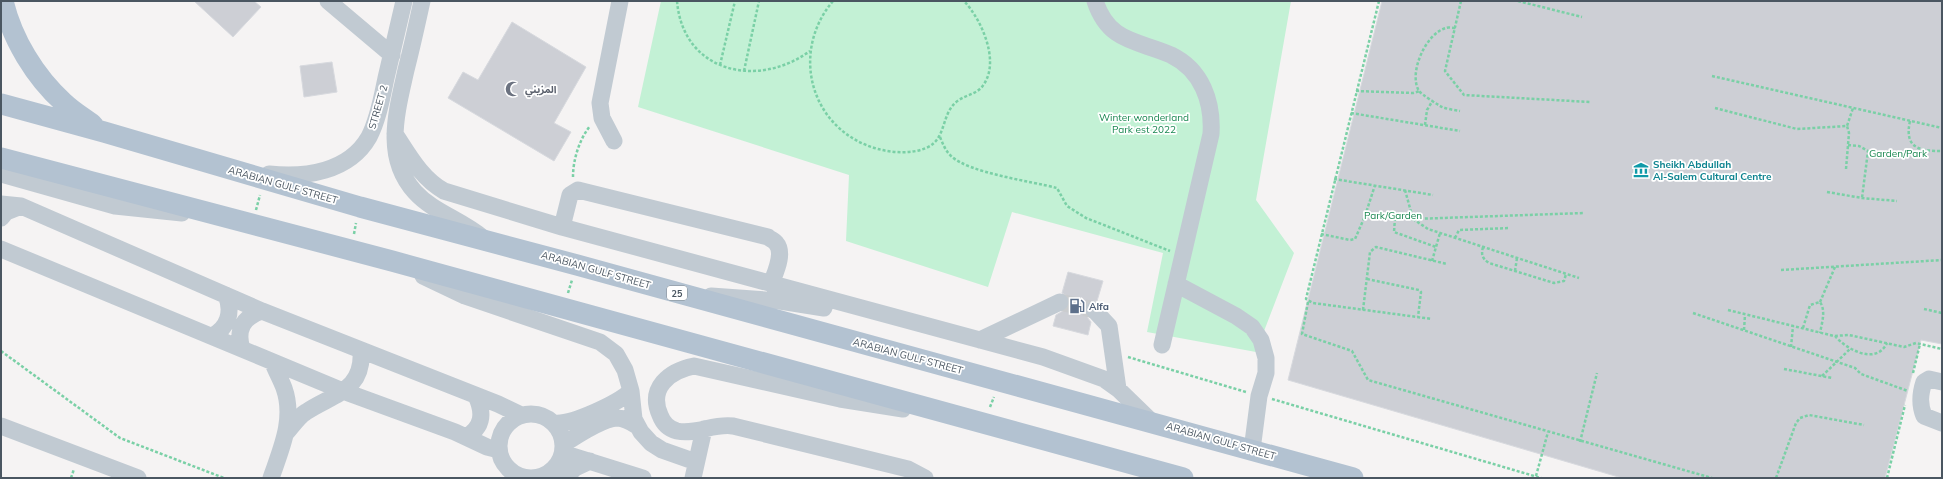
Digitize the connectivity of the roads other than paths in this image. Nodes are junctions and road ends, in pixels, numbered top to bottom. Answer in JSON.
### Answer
{"nodes":[{"id":1,"x":3,"y":1,"type":"edge"},
{"id":2,"x":328,"y":1,"type":"edge"},
{"id":3,"x":404,"y":1,"type":"edge"},
{"id":4,"x":422,"y":1,"type":"edge"},
{"id":5,"x":619,"y":1,"type":"edge"},
{"id":6,"x":1095,"y":1,"type":"edge"},
{"id":7,"x":412,"y":47,"type":"junction"},
{"id":8,"x":393,"y":49,"type":"junction"},
{"id":9,"x":1,"y":104,"type":"edge"},
{"id":10,"x":104,"y":132,"type":"junction"},
{"id":11,"x":395,"y":134,"type":"junction"},
{"id":12,"x":614,"y":141,"type":"dead end"},
{"id":13,"x":1,"y":158,"type":"edge"},
{"id":14,"x":233,"y":171,"type":"junction"},
{"id":15,"x":1,"y":174,"type":"edge"},
{"id":16,"x":1,"y":204,"type":"edge"},
{"id":17,"x":21,"y":206,"type":"junction"},
{"id":18,"x":220,"y":217,"type":"junction"},
{"id":19,"x":1,"y":218,"type":"edge"},
{"id":20,"x":562,"y":227,"type":"junction"},
{"id":21,"x":487,"y":240,"type":"junction"},
{"id":22,"x":1,"y":249,"type":"edge"},
{"id":23,"x":392,"y":261,"type":"junction"},
{"id":24,"x":771,"y":284,"type":"junction"},
{"id":25,"x":1176,"y":284,"type":"junction"},
{"id":26,"x":678,"y":293,"type":"junction"},
{"id":27,"x":226,"y":295,"type":"junction"},
{"id":28,"x":1060,"y":302,"type":"tunnel mouth"},
{"id":29,"x":1094,"y":310,"type":"tunnel mouth"},
{"id":30,"x":262,"y":311,"type":"junction"},
{"id":31,"x":917,"y":323,"type":"junction"},
{"id":32,"x":212,"y":336,"type":"junction"},
{"id":33,"x":980,"y":340,"type":"junction"},
{"id":34,"x":1162,"y":345,"type":"dead end"},
{"id":35,"x":242,"y":349,"type":"junction"},
{"id":36,"x":361,"y":350,"type":"junction"},
{"id":37,"x":273,"y":363,"type":"junction"},
{"id":38,"x":1942,"y":382,"type":"edge"},
{"id":39,"x":1118,"y":389,"type":"junction"},
{"id":40,"x":343,"y":391,"type":"junction"},
{"id":41,"x":631,"y":391,"type":"junction"},
{"id":42,"x":476,"y":396,"type":"junction"},
{"id":43,"x":521,"y":415,"type":"junction"},
{"id":44,"x":960,"y":417,"type":"junction"},
{"id":45,"x":1151,"y":421,"type":"junction"},
{"id":46,"x":554,"y":423,"type":"junction"},
{"id":47,"x":1942,"y":423,"type":"edge"},
{"id":48,"x":1,"y":426,"type":"edge"},
{"id":49,"x":637,"y":426,"type":"junction"},
{"id":50,"x":704,"y":429,"type":"junction"},
{"id":51,"x":287,"y":432,"type":"junction"},
{"id":52,"x":466,"y":437,"type":"junction"},
{"id":53,"x":563,"y":448,"type":"junction"},
{"id":54,"x":499,"y":450,"type":"junction"},
{"id":55,"x":1252,"y":450,"type":"junction"},
{"id":56,"x":590,"y":461,"type":"junction"},
{"id":57,"x":694,"y":470,"type":"edge"},
{"id":58,"x":138,"y":478,"type":"edge"},
{"id":59,"x":271,"y":478,"type":"edge"},
{"id":60,"x":539,"y":478,"type":"edge"},
{"id":61,"x":564,"y":478,"type":"edge"},
{"id":62,"x":643,"y":478,"type":"edge"},
{"id":63,"x":925,"y":478,"type":"edge"},
{"id":64,"x":1183,"y":478,"type":"edge"},
{"id":65,"x":1353,"y":478,"type":"edge"}],
"edges":[{"from":1,"to":10,"type":"main road"},
{"from":2,"to":8,"type":"street"},
{"from":3,"to":8,"type":"street","name":"STREET 2"},
{"from":4,"to":7,"type":"street","name":"STREET 2"},
{"from":5,"to":12,"type":"street"},
{"from":6,"to":25,"type":"street"},
{"from":7,"to":8,"type":"street"},
{"from":7,"to":11,"type":"street","name":"STREET 2"},
{"from":8,"to":14,"type":"street","name":"STREET 2"},
{"from":9,"to":10,"type":"main road","name":"ARABIAN GULF STREET","number":"25"},
{"from":10,"to":14,"type":"main road","name":"ARABIAN GULF STREET","number":"25"},
{"from":11,"to":20,"type":"street"},
{"from":11,"to":21,"type":"street","name":"STREET 2"},
{"from":13,"to":18,"type":"main road"},
{"from":14,"to":21,"type":"main road","name":"ARABIAN GULF STREET","number":"25"},
{"from":15,"to":18,"type":"street"},
{"from":16,"to":17,"type":"street"},
{"from":17,"to":19,"type":"street"},
{"from":17,"to":27,"type":"street"},
{"from":18,"to":23,"type":"main road"},
{"from":20,"to":24,"type":"street"},
{"from":20,"to":24,"type":"street"},
{"from":21,"to":26,"type":"main road","name":"ARABIAN GULF STREET","number":"25"},
{"from":22,"to":32,"type":"street"},
{"from":23,"to":41,"type":"street"},
{"from":23,"to":44,"type":"main road"},
{"from":24,"to":31,"type":"street"},
{"from":25,"to":34,"type":"street"},
{"from":25,"to":55,"type":"street"},
{"from":26,"to":31,"type":"street"},
{"from":26,"to":45,"type":"main road","name":"ARABIAN GULF STREET","number":"25"},
{"from":27,"to":30,"type":"street"},
{"from":27,"to":32,"type":"street"},
{"from":28,"to":33,"type":"street"},
{"from":29,"to":39,"type":"street"},
{"from":30,"to":35,"type":"street"},
{"from":30,"to":36,"type":"street"},
{"from":31,"to":33,"type":"street"},
{"from":32,"to":35,"type":"street"},
{"from":33,"to":39,"type":"street"},
{"from":35,"to":37,"type":"street"},
{"from":36,"to":40,"type":"street"},
{"from":36,"to":42,"type":"street"},
{"from":37,"to":40,"type":"street"},
{"from":37,"to":51,"type":"street"},
{"from":38,"to":47,"type":"street"},
{"from":39,"to":45,"type":"street"},
{"from":40,"to":51,"type":"street"},
{"from":40,"to":52,"type":"street"},
{"from":41,"to":46,"type":"street"},
{"from":41,"to":49,"type":"street"},
{"from":42,"to":43,"type":"street"},
{"from":42,"to":52,"type":"street"},
{"from":43,"to":46,"type":"street"},
{"from":43,"to":54,"type":"street"},
{"from":44,"to":50,"type":"street"},
{"from":44,"to":64,"type":"main road"},
{"from":45,"to":55,"type":"main road","name":"ARABIAN GULF STREET","number":"25"},
{"from":46,"to":53,"type":"street"},
{"from":48,"to":58,"type":"street"},
{"from":49,"to":53,"type":"street"},
{"from":49,"to":57,"type":"street"},
{"from":50,"to":57,"type":"street"},
{"from":50,"to":63,"type":"street"},
{"from":51,"to":59,"type":"street"},
{"from":52,"to":54,"type":"street"},
{"from":53,"to":56,"type":"street"},
{"from":53,"to":60,"type":"street"},
{"from":54,"to":60,"type":"street"},
{"from":55,"to":65,"type":"main road","name":"ARABIAN GULF STREET","number":"25"},
{"from":56,"to":61,"type":"street"},
{"from":56,"to":62,"type":"street"}]}
